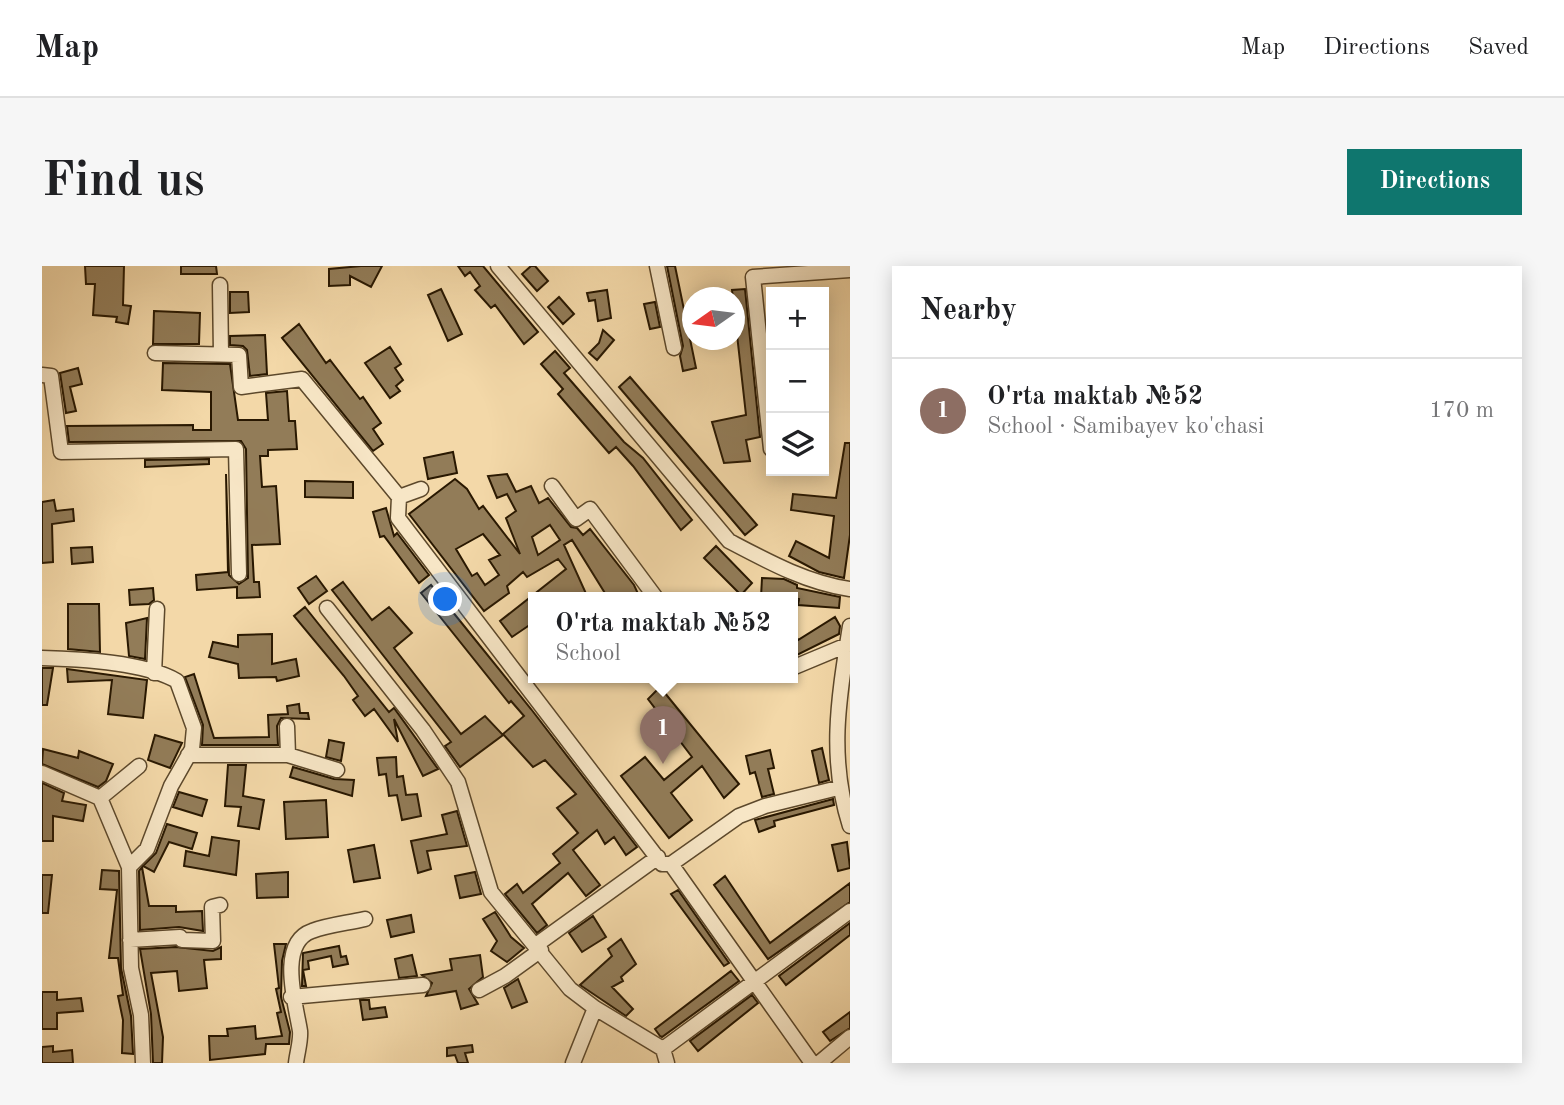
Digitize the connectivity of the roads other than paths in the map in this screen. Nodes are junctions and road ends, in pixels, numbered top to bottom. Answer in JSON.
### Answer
{"nodes":[{"id":1,"x":498,"y":266,"type":"edge"},
{"id":2,"x":657,"y":266,"type":"edge"},
{"id":3,"x":850,"y":270,"type":"edge"},
{"id":4,"x":753,"y":272,"type":"edge"},
{"id":5,"x":220,"y":285,"type":"dead end"},
{"id":6,"x":674,"y":348,"type":"dead end"},
{"id":7,"x":155,"y":353,"type":"dead end"},
{"id":8,"x":221,"y":354,"type":"junction"},
{"id":9,"x":42,"y":375,"type":"edge"},
{"id":10,"x":767,"y":413,"type":"edge"},
{"id":11,"x":552,"y":486,"type":"dead end"},
{"id":12,"x":421,"y":489,"type":"dead end"},
{"id":13,"x":399,"y":497,"type":"junction"},
{"id":14,"x":239,"y":574,"type":"dead end"},
{"id":15,"x":850,"y":589,"type":"edge"},
{"id":16,"x":652,"y":592,"type":"edge"},
{"id":17,"x":327,"y":608,"type":"dead end"},
{"id":18,"x":157,"y":609,"type":"dead end"},
{"id":19,"x":850,"y":625,"type":"edge"},
{"id":20,"x":847,"y":645,"type":"junction"},
{"id":21,"x":42,"y":657,"type":"edge"},
{"id":22,"x":798,"y":666,"type":"edge"},
{"id":23,"x":155,"y":673,"type":"junction"},
{"id":24,"x":287,"y":726,"type":"dead end"},
{"id":25,"x":188,"y":755,"type":"junction"},
{"id":26,"x":288,"y":755,"type":"junction"},
{"id":27,"x":139,"y":766,"type":"dead end"},
{"id":28,"x":337,"y":770,"type":"dead end"},
{"id":29,"x":42,"y":773,"type":"edge"},
{"id":30,"x":843,"y":792,"type":"edge"},
{"id":31,"x":100,"y":797,"type":"junction"},
{"id":32,"x":850,"y":826,"type":"edge"},
{"id":33,"x":664,"y":860,"type":"junction"},
{"id":34,"x":129,"y":867,"type":"junction"},
{"id":35,"x":220,"y":905,"type":"dead end"},
{"id":36,"x":850,"y":911,"type":"edge"},
{"id":37,"x":365,"y":919,"type":"dead end"},
{"id":38,"x":130,"y":940,"type":"junction"},
{"id":39,"x":538,"y":948,"type":"junction"},
{"id":40,"x":756,"y":982,"type":"junction"},
{"id":41,"x":423,"y":985,"type":"dead end"},
{"id":42,"x":479,"y":990,"type":"dead end"},
{"id":43,"x":292,"y":997,"type":"junction"},
{"id":44,"x":595,"y":1008,"type":"junction"},
{"id":45,"x":850,"y":1037,"type":"edge"},
{"id":46,"x":665,"y":1056,"type":"edge"},
{"id":47,"x":143,"y":1063,"type":"edge"},
{"id":48,"x":296,"y":1063,"type":"edge"},
{"id":49,"x":573,"y":1063,"type":"edge"},
{"id":50,"x":812,"y":1063,"type":"edge"},
{"id":51,"x":819,"y":1063,"type":"edge"}],
"edges":[{"from":1,"to":15,"type":"street"},
{"from":2,"to":6,"type":"street"},
{"from":3,"to":4,"type":"street"},
{"from":4,"to":10,"type":"street"},
{"from":5,"to":8,"type":"street"},
{"from":7,"to":8,"type":"street"},
{"from":8,"to":13,"type":"street"},
{"from":9,"to":14,"type":"street"},
{"from":11,"to":16,"type":"street"},
{"from":12,"to":13,"type":"street"},
{"from":13,"to":33,"type":"street"},
{"from":17,"to":39,"type":"street"},
{"from":18,"to":23,"type":"street"},
{"from":19,"to":20,"type":"street"},
{"from":20,"to":22,"type":"street"},
{"from":20,"to":30,"type":"street"},
{"from":21,"to":23,"type":"street"},
{"from":23,"to":25,"type":"street"},
{"from":24,"to":26,"type":"street"},
{"from":25,"to":26,"type":"street"},
{"from":25,"to":34,"type":"street"},
{"from":26,"to":28,"type":"street"},
{"from":27,"to":31,"type":"street"},
{"from":29,"to":31,"type":"street"},
{"from":30,"to":32,"type":"street"},
{"from":30,"to":33,"type":"street"},
{"from":31,"to":34,"type":"street"},
{"from":33,"to":39,"type":"street"},
{"from":33,"to":40,"type":"street"},
{"from":34,"to":38,"type":"street"},
{"from":35,"to":38,"type":"street"},
{"from":36,"to":40,"type":"street"},
{"from":37,"to":43,"type":"street"},
{"from":38,"to":47,"type":"street"},
{"from":39,"to":42,"type":"street"},
{"from":39,"to":44,"type":"street"},
{"from":40,"to":46,"type":"street"},
{"from":40,"to":50,"type":"street"},
{"from":41,"to":43,"type":"street"},
{"from":43,"to":48,"type":"street"},
{"from":44,"to":46,"type":"street"},
{"from":44,"to":49,"type":"street"},
{"from":45,"to":51,"type":"street"}]}
